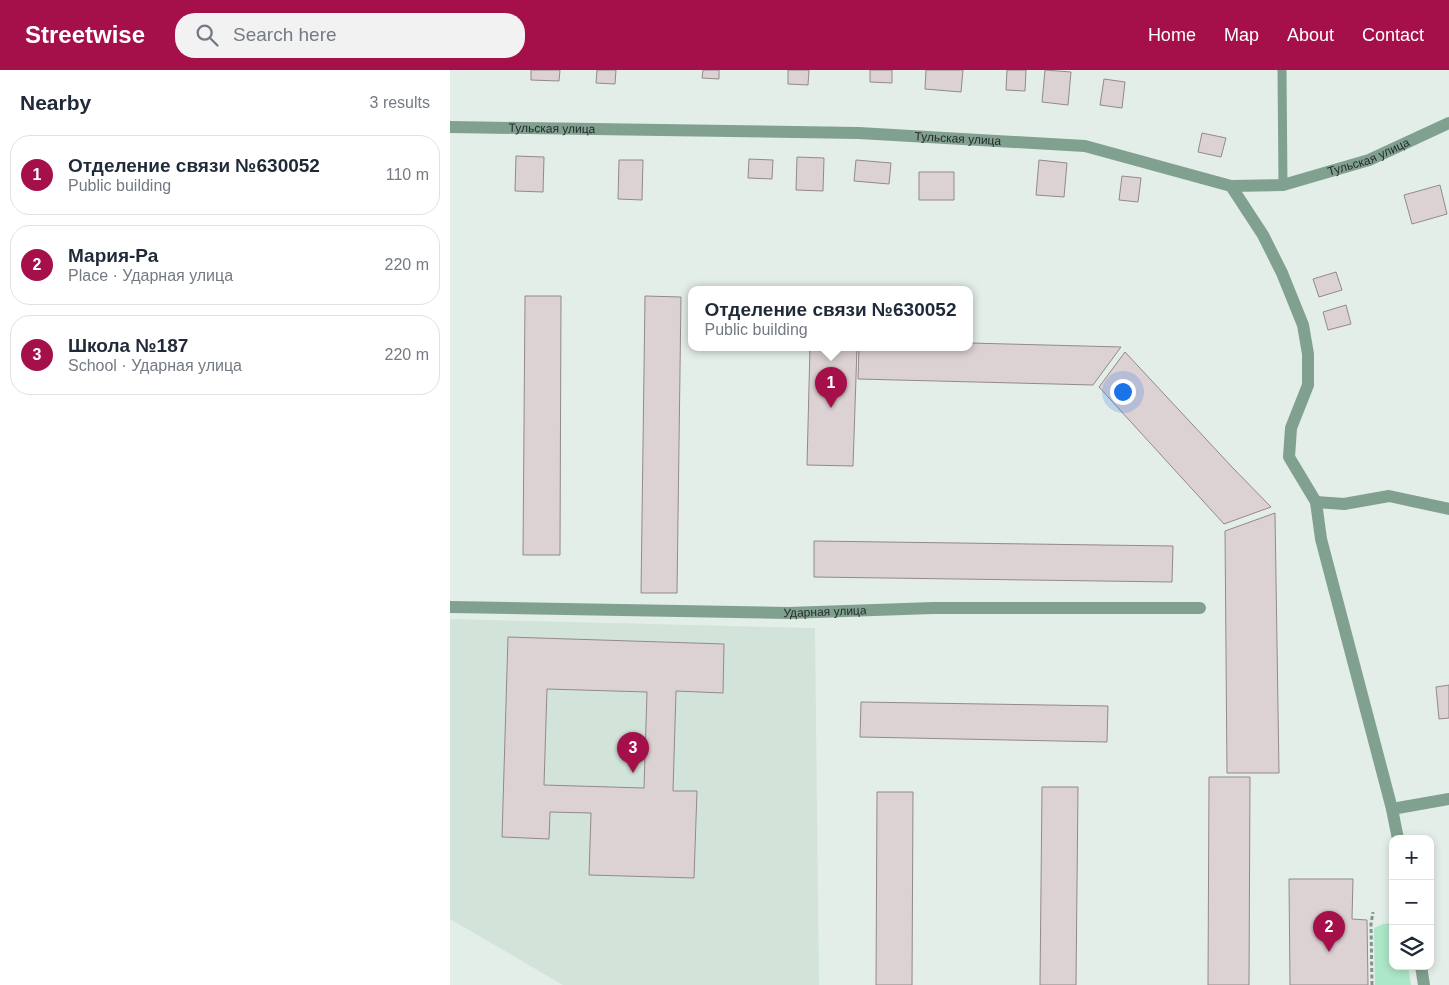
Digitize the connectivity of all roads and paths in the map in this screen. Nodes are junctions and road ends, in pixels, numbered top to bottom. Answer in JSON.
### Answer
{"nodes":[{"id":1,"x":1282,"y":70,"type":"edge"},
{"id":2,"x":1449,"y":123,"type":"edge"},
{"id":3,"x":450,"y":127,"type":"edge"},
{"id":4,"x":1283,"y":185,"type":"junction"},
{"id":5,"x":1231,"y":186,"type":"junction"},
{"id":6,"x":1316,"y":502,"type":"junction"},
{"id":7,"x":1449,"y":509,"type":"edge"},
{"id":8,"x":450,"y":606,"type":"edge"},
{"id":9,"x":1200,"y":608,"type":"dead end"},
{"id":10,"x":1449,"y":799,"type":"edge"},
{"id":11,"x":1392,"y":810,"type":"junction"},
{"id":12,"x":1397,"y":835,"type":"edge"},
{"id":13,"x":1373,"y":912,"type":"dead end"},
{"id":14,"x":1422,"y":970,"type":"edge"},
{"id":15,"x":1372,"y":985,"type":"edge"},
{"id":16,"x":1424,"y":985,"type":"edge"}],
"edges":[{"from":1,"to":4,"type":"lane"},
{"from":2,"to":4,"type":"street","name":"Тульская улица"},
{"from":3,"to":5,"type":"street","name":"Тульская улица"},
{"from":4,"to":5,"type":"street","name":"Тульская улица"},
{"from":5,"to":6,"type":"street"},
{"from":6,"to":7,"type":"street"},
{"from":6,"to":11,"type":"street"},
{"from":8,"to":9,"type":"street","name":"Ударная улица"},
{"from":10,"to":11,"type":"street"},
{"from":11,"to":12,"type":"street"},
{"from":13,"to":15,"type":"path"},
{"from":14,"to":16,"type":"street"}]}
